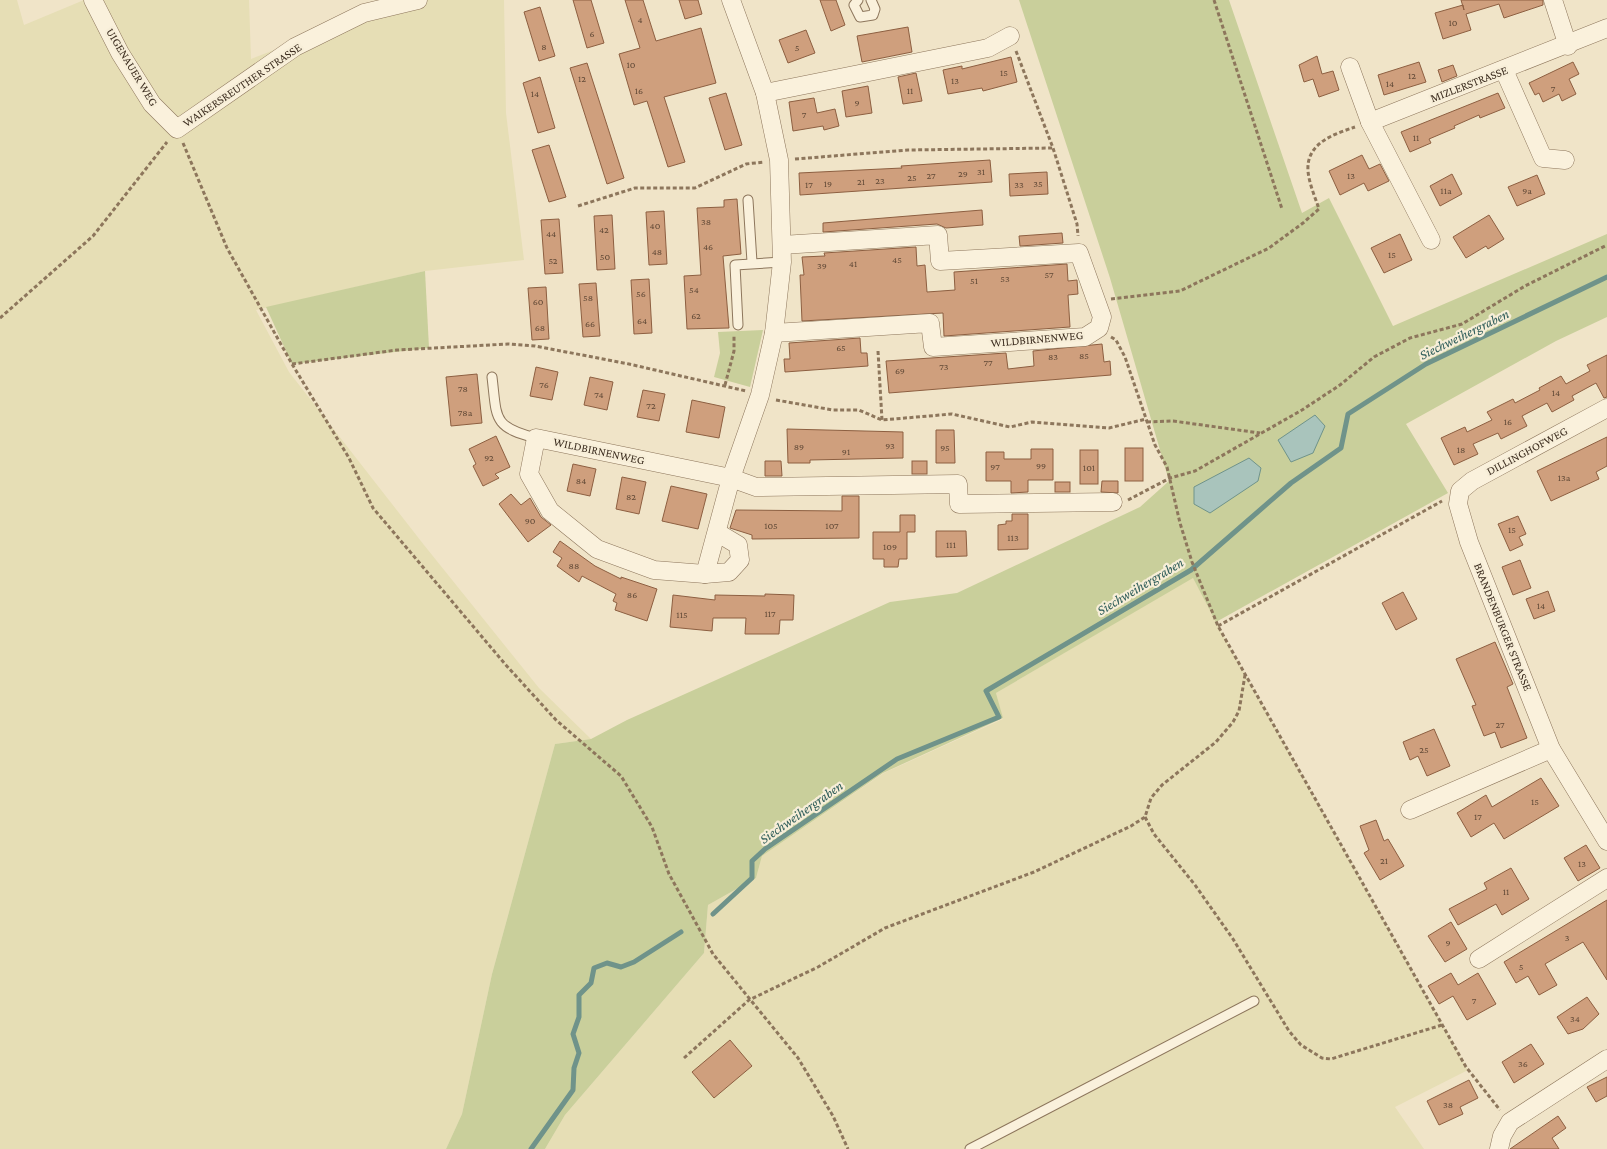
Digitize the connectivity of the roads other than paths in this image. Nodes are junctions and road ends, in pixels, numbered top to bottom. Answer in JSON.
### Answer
{"nodes":[{"id":1,"x":93,"y":0,"type":"edge"},
{"id":2,"x":418,"y":0,"type":"edge"},
{"id":3,"x":731,"y":0,"type":"edge"},
{"id":4,"x":858,"y":0,"type":"edge"},
{"id":5,"x":871,"y":0,"type":"edge"},
{"id":6,"x":1553,"y":0,"type":"edge"},
{"id":7,"x":1607,"y":28,"type":"edge"},
{"id":8,"x":1010,"y":36,"type":"road end"},
{"id":9,"x":1568,"y":46,"type":"junction"},
{"id":10,"x":1350,"y":67,"type":"dead end"},
{"id":11,"x":1504,"y":70,"type":"junction"},
{"id":12,"x":764,"y":93,"type":"junction"},
{"id":13,"x":1370,"y":122,"type":"junction"},
{"id":14,"x":177,"y":129,"type":"joint"},
{"id":15,"x":1565,"y":160,"type":"dead end"},
{"id":16,"x":748,"y":200,"type":"dead end"},
{"id":17,"x":1431,"y":240,"type":"dead end"},
{"id":18,"x":782,"y":254,"type":"junction"},
{"id":19,"x":752,"y":262,"type":"junction"},
{"id":20,"x":738,"y":325,"type":"road end"},
{"id":21,"x":774,"y":333,"type":"junction"},
{"id":22,"x":492,"y":378,"type":"dead end"},
{"id":23,"x":1607,"y":408,"type":"edge"},
{"id":24,"x":536,"y":438,"type":"junction"},
{"id":25,"x":732,"y":478,"type":"junction"},
{"id":26,"x":1459,"y":498,"type":"joint"},
{"id":27,"x":1113,"y":502,"type":"road end"},
{"id":28,"x":718,"y":533,"type":"junction"},
{"id":29,"x":705,"y":574,"type":"junction"},
{"id":30,"x":1551,"y":749,"type":"junction"},
{"id":31,"x":1410,"y":810,"type":"dead end"},
{"id":32,"x":1607,"y":842,"type":"edge"},
{"id":33,"x":1607,"y":878,"type":"edge"},
{"id":34,"x":1479,"y":958,"type":"dead end"},
{"id":35,"x":1254,"y":1001,"type":"dead end"},
{"id":36,"x":1607,"y":1059,"type":"edge"},
{"id":37,"x":970,"y":1149,"type":"edge"},
{"id":38,"x":1499,"y":1149,"type":"edge"}],
"edges":[{"from":1,"to":14,"type":"street","name":"UIGENAUER WEG"},
{"from":2,"to":14,"type":"street","name":"WAIKERSREUTHER STRASSE"},
{"from":3,"to":12,"type":"street"},
{"from":4,"to":5,"type":"lane"},
{"from":6,"to":9,"type":"street"},
{"from":7,"to":9,"type":"street","name":"MIZLERSTRASSE"},
{"from":8,"to":12,"type":"street"},
{"from":9,"to":11,"type":"street","name":"MIZLERSTRASSE"},
{"from":10,"to":13,"type":"street"},
{"from":11,"to":13,"type":"street","name":"MIZLERSTRASSE"},
{"from":11,"to":15,"type":"street"},
{"from":12,"to":18,"type":"street"},
{"from":13,"to":17,"type":"street"},
{"from":16,"to":19,"type":"lane"},
{"from":18,"to":19,"type":"lane"},
{"from":18,"to":21,"type":"street"},
{"from":18,"to":21,"type":"street","name":"WILDBIRNENWEG"},
{"from":19,"to":20,"type":"lane"},
{"from":21,"to":25,"type":"street"},
{"from":22,"to":24,"type":"lane"},
{"from":23,"to":26,"type":"street","name":"DILLINGHOFWEG"},
{"from":24,"to":25,"type":"street","name":"WILDBIRNENWEG"},
{"from":24,"to":29,"type":"street","name":"WILDBIRNENWEG"},
{"from":25,"to":27,"type":"street","name":"WILDBIRNENWEG"},
{"from":25,"to":28,"type":"street"},
{"from":26,"to":30,"type":"street","name":"BRANDENBURGER STRASSE"},
{"from":28,"to":29,"type":"street"},
{"from":28,"to":29,"type":"street","name":"WILDBIRNENWEG"},
{"from":30,"to":31,"type":"street"},
{"from":30,"to":32,"type":"street","name":"BRANDENBURGER STRASSE"},
{"from":33,"to":34,"type":"street"},
{"from":35,"to":37,"type":"lane"},
{"from":36,"to":38,"type":"street"}]}
